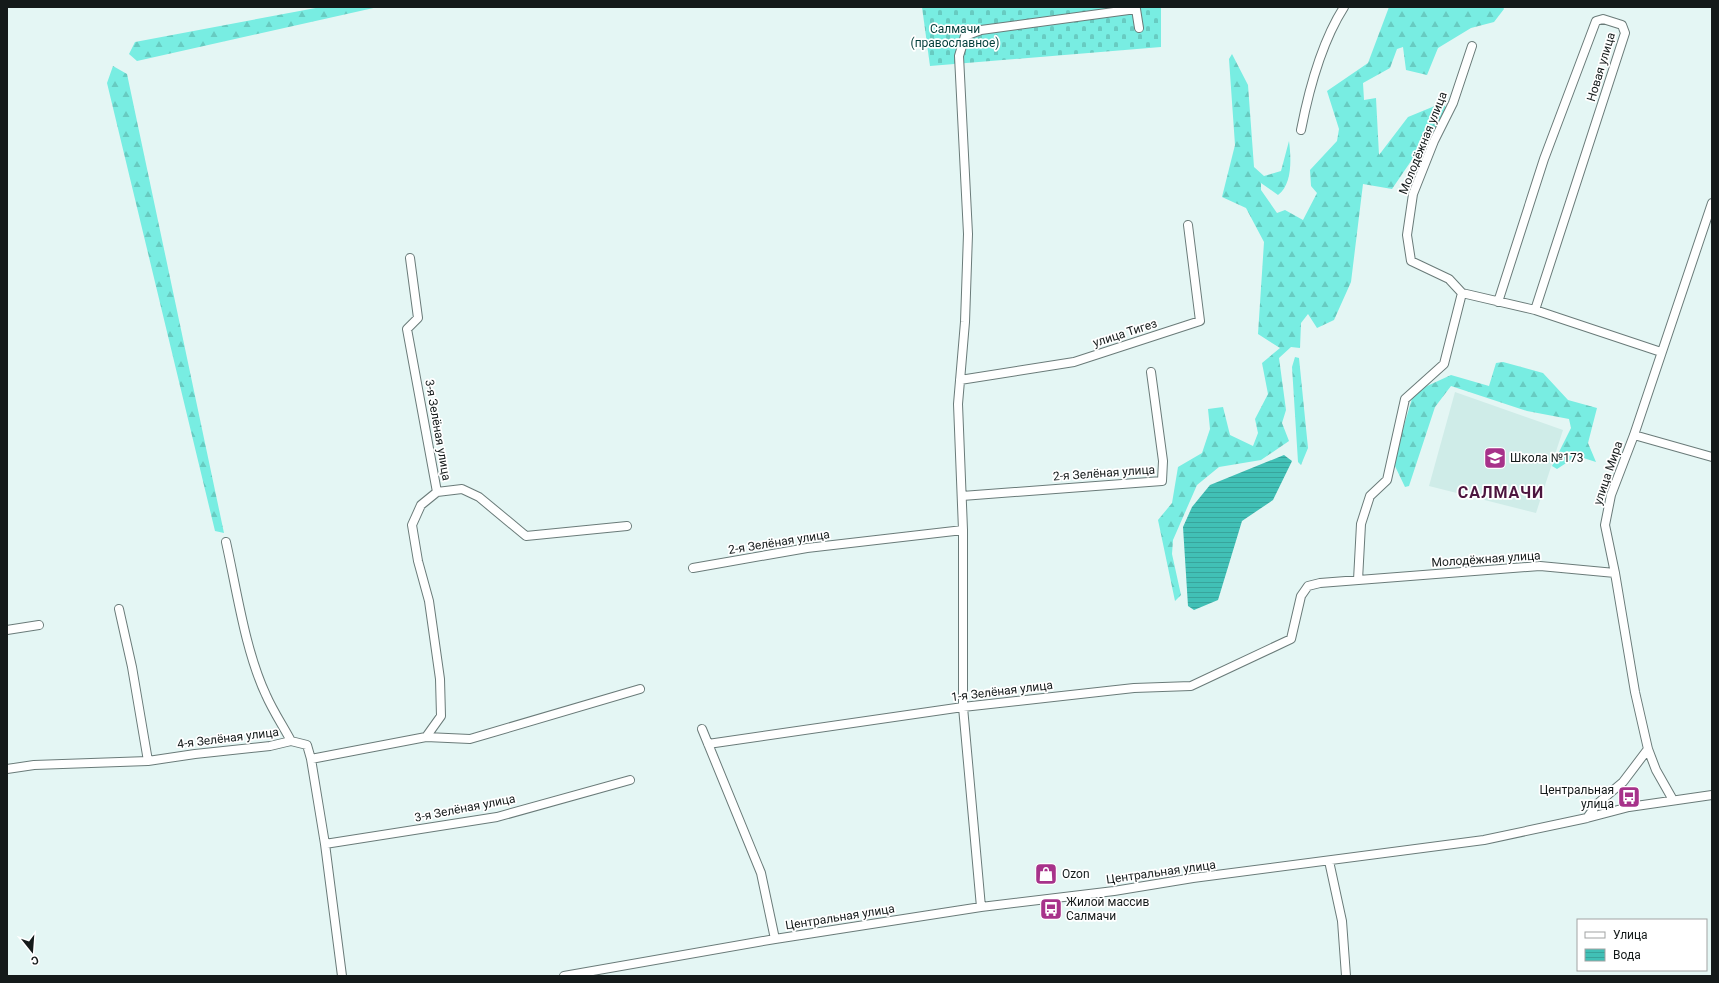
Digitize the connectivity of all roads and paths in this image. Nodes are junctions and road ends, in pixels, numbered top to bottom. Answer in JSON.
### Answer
{"nodes":[{"id":1,"x":1344,"y":7,"type":"edge"},
{"id":2,"x":1139,"y":28,"type":"dead end"},
{"id":3,"x":1472,"y":46,"type":"dead end"},
{"id":4,"x":1301,"y":130,"type":"dead end"},
{"id":5,"x":1712,"y":203,"type":"edge"},
{"id":6,"x":1188,"y":225,"type":"dead end"},
{"id":7,"x":410,"y":258,"type":"dead end"},
{"id":8,"x":1462,"y":293,"type":"junction"},
{"id":9,"x":1498,"y":302,"type":"junction"},
{"id":10,"x":1535,"y":310,"type":"junction"},
{"id":11,"x":1661,"y":352,"type":"junction"},
{"id":12,"x":1151,"y":372,"type":"dead end"},
{"id":13,"x":960,"y":380,"type":"junction"},
{"id":14,"x":1634,"y":435,"type":"junction"},
{"id":15,"x":1712,"y":457,"type":"edge"},
{"id":16,"x":437,"y":492,"type":"junction"},
{"id":17,"x":962,"y":496,"type":"junction"},
{"id":18,"x":627,"y":526,"type":"dead end"},
{"id":19,"x":964,"y":530,"type":"junction"},
{"id":20,"x":226,"y":542,"type":"dead end"},
{"id":21,"x":693,"y":568,"type":"dead end"},
{"id":22,"x":1615,"y":573,"type":"junction"},
{"id":23,"x":1358,"y":580,"type":"junction"},
{"id":24,"x":119,"y":609,"type":"dead end"},
{"id":25,"x":39,"y":625,"type":"dead end"},
{"id":26,"x":7,"y":630,"type":"edge"},
{"id":27,"x":1291,"y":639,"type":"joint"},
{"id":28,"x":640,"y":689,"type":"dead end"},
{"id":29,"x":963,"y":707,"type":"junction"},
{"id":30,"x":702,"y":729,"type":"dead end"},
{"id":31,"x":426,"y":737,"type":"junction"},
{"id":32,"x":291,"y":741,"type":"junction"},
{"id":33,"x":708,"y":744,"type":"junction"},
{"id":34,"x":1648,"y":749,"type":"junction"},
{"id":35,"x":311,"y":759,"type":"junction"},
{"id":36,"x":148,"y":761,"type":"junction"},
{"id":37,"x":7,"y":768,"type":"edge"},
{"id":38,"x":630,"y":780,"type":"dead end"},
{"id":39,"x":1712,"y":796,"type":"edge"},
{"id":40,"x":1673,"y":800,"type":"junction"},
{"id":41,"x":1586,"y":818,"type":"junction"},
{"id":42,"x":325,"y":844,"type":"junction"},
{"id":43,"x":1329,"y":861,"type":"junction"},
{"id":44,"x":981,"y":906,"type":"junction"},
{"id":45,"x":775,"y":939,"type":"junction"},
{"id":46,"x":342,"y":976,"type":"edge"},
{"id":47,"x":564,"y":976,"type":"edge"},
{"id":48,"x":1346,"y":976,"type":"edge"}],
"edges":[{"from":1,"to":4,"type":"street"},
{"from":2,"to":13,"type":"street"},
{"from":3,"to":8,"type":"street","name":"Молодёжная улица"},
{"from":5,"to":11,"type":"street","name":"улица Мира"},
{"from":6,"to":13,"type":"street","name":"улица Тигез"},
{"from":7,"to":16,"type":"street","name":"3-я Зелёная улица"},
{"from":8,"to":9,"type":"street"},
{"from":8,"to":23,"type":"street"},
{"from":9,"to":10,"type":"street"},
{"from":9,"to":10,"type":"street","name":"Новая улица"},
{"from":10,"to":11,"type":"street"},
{"from":11,"to":14,"type":"street","name":"улица Мира"},
{"from":12,"to":17,"type":"street","name":"2-я Зелёная улица"},
{"from":13,"to":17,"type":"street"},
{"from":14,"to":15,"type":"street"},
{"from":14,"to":22,"type":"street","name":"улица Мира"},
{"from":16,"to":18,"type":"street"},
{"from":16,"to":31,"type":"street","name":"3-я Зелёная улица"},
{"from":17,"to":19,"type":"street"},
{"from":19,"to":21,"type":"street","name":"2-я Зелёная улица"},
{"from":19,"to":29,"type":"street"},
{"from":20,"to":32,"type":"street","name":"4-я Зелёная улица"},
{"from":22,"to":23,"type":"street","name":"Молодёжная улица"},
{"from":22,"to":34,"type":"street","name":"улица Мира"},
{"from":23,"to":27,"type":"street","name":"Молодёжная улица"},
{"from":24,"to":36,"type":"street"},
{"from":25,"to":26,"type":"street"},
{"from":27,"to":29,"type":"street","name":"1-я Зелёная улица"},
{"from":28,"to":31,"type":"street"},
{"from":29,"to":33,"type":"street","name":"1-я Зелёная улица"},
{"from":29,"to":44,"type":"street"},
{"from":30,"to":33,"type":"street"},
{"from":31,"to":35,"type":"street"},
{"from":32,"to":35,"type":"street"},
{"from":32,"to":36,"type":"street","name":"4-я Зелёная улица"},
{"from":33,"to":45,"type":"street"},
{"from":34,"to":40,"type":"street","name":"улица Мира"},
{"from":34,"to":41,"type":"street"},
{"from":35,"to":42,"type":"street"},
{"from":36,"to":37,"type":"street","name":"4-я Зелёная улица"},
{"from":38,"to":42,"type":"street","name":"3-я Зелёная улица"},
{"from":39,"to":40,"type":"street","name":"Центральная улица"},
{"from":40,"to":41,"type":"street","name":"Центральная улица"},
{"from":41,"to":43,"type":"street","name":"Центральная улица"},
{"from":42,"to":46,"type":"street"},
{"from":43,"to":44,"type":"street","name":"Центральная улица"},
{"from":43,"to":48,"type":"street"},
{"from":44,"to":45,"type":"street","name":"Центральная улица"},
{"from":45,"to":47,"type":"street","name":"Центральная улица"}]}
